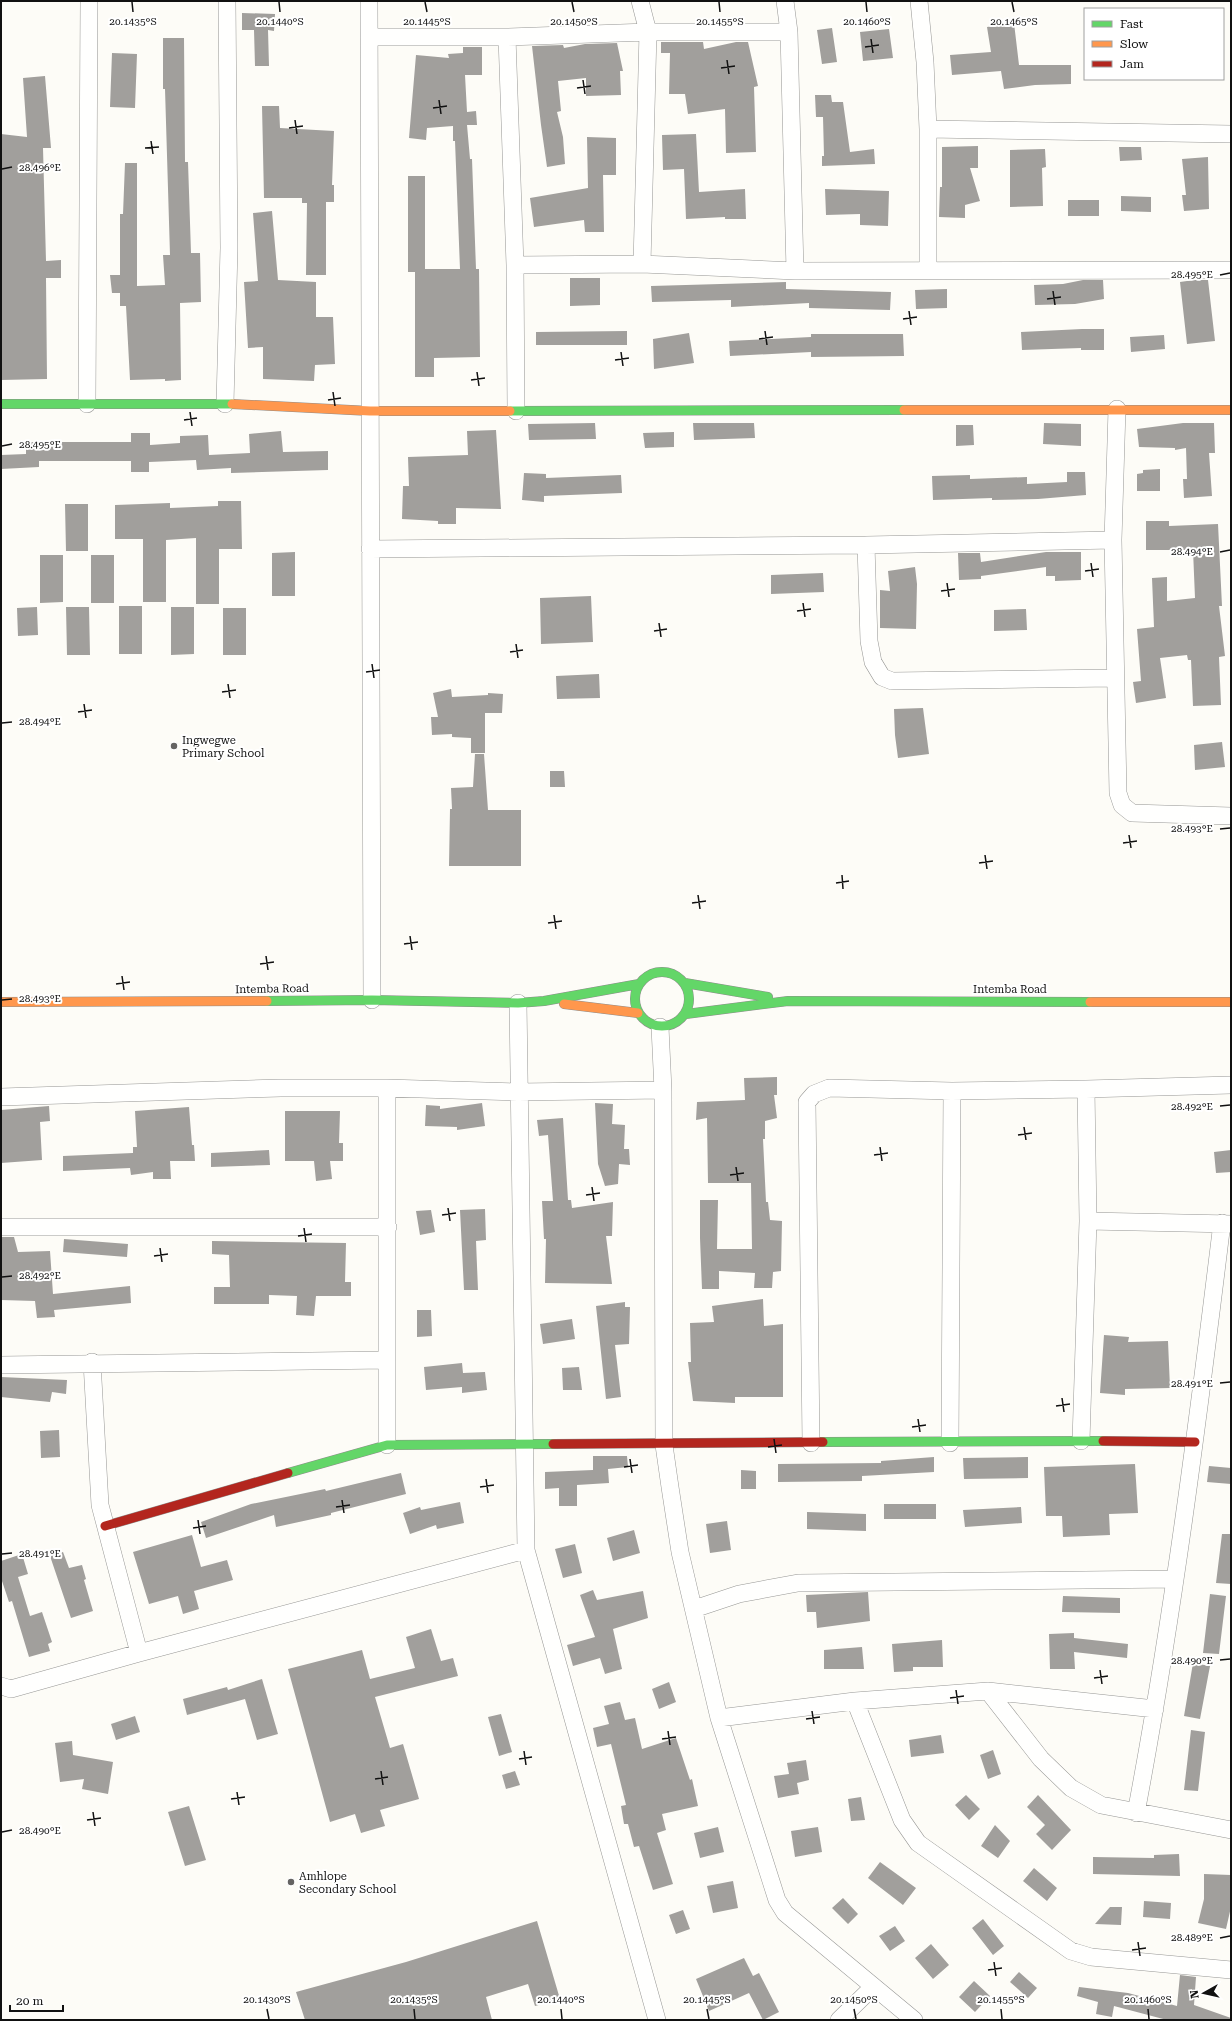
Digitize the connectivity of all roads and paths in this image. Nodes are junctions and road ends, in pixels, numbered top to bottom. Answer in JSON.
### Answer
{"nodes":[{"id":1,"x":89,"y":1,"type":"edge"},
{"id":2,"x":227,"y":1,"type":"edge"},
{"id":3,"x":369,"y":1,"type":"edge"},
{"id":4,"x":640,"y":1,"type":"edge"},
{"id":5,"x":785,"y":1,"type":"edge"},
{"id":6,"x":919,"y":1,"type":"edge"},
{"id":7,"x":648,"y":32,"type":"junction"},
{"id":8,"x":789,"y":32,"type":"junction"},
{"id":9,"x":369,"y":37,"type":"junction"},
{"id":10,"x":507,"y":37,"type":"junction"},
{"id":11,"x":928,"y":129,"type":"junction"},
{"id":12,"x":1231,"y":134,"type":"edge"},
{"id":13,"x":642,"y":264,"type":"junction"},
{"id":14,"x":514,"y":265,"type":"junction"},
{"id":15,"x":1231,"y":270,"type":"edge"},
{"id":16,"x":795,"y":271,"type":"junction"},
{"id":17,"x":928,"y":271,"type":"junction"},
{"id":18,"x":1,"y":404,"type":"edge"},
{"id":19,"x":87,"y":404,"type":"junction"},
{"id":20,"x":225,"y":404,"type":"junction"},
{"id":21,"x":1117,"y":409,"type":"junction"},
{"id":22,"x":1231,"y":410,"type":"edge"},
{"id":23,"x":370,"y":411,"type":"junction"},
{"id":24,"x":516,"y":411,"type":"junction"},
{"id":25,"x":1113,"y":540,"type":"junction"},
{"id":26,"x":866,"y":545,"type":"junction"},
{"id":27,"x":370,"y":549,"type":"junction"},
{"id":28,"x":1115,"y":678,"type":"junction"},
{"id":29,"x":1231,"y":816,"type":"edge"},
{"id":30,"x":685,"y":983,"type":"junction"},
{"id":31,"x":639,"y":984,"type":"junction"},
{"id":32,"x":372,"y":1000,"type":"junction"},
{"id":33,"x":544,"y":1001,"type":"junction"},
{"id":34,"x":788,"y":1001,"type":"junction"},
{"id":35,"x":1,"y":1002,"type":"edge"},
{"id":36,"x":1231,"y":1002,"type":"edge"},
{"id":37,"x":518,"y":1003,"type":"junction"},
{"id":38,"x":638,"y":1013,"type":"junction"},
{"id":39,"x":686,"y":1014,"type":"junction"},
{"id":40,"x":660,"y":1027,"type":"junction"},
{"id":41,"x":1231,"y":1085,"type":"edge"},
{"id":42,"x":387,"y":1088,"type":"junction"},
{"id":43,"x":663,"y":1090,"type":"junction"},
{"id":44,"x":1086,"y":1090,"type":"junction"},
{"id":45,"x":952,"y":1091,"type":"junction"},
{"id":46,"x":518,"y":1092,"type":"junction"},
{"id":47,"x":1,"y":1096,"type":"edge"},
{"id":48,"x":1088,"y":1221,"type":"junction"},
{"id":49,"x":1227,"y":1224,"type":"edge"},
{"id":50,"x":1,"y":1227,"type":"edge"},
{"id":51,"x":388,"y":1227,"type":"junction"},
{"id":52,"x":387,"y":1360,"type":"junction"},
{"id":53,"x":92,"y":1362,"type":"junction"},
{"id":54,"x":1,"y":1365,"type":"edge"},
{"id":55,"x":1081,"y":1441,"type":"junction"},
{"id":56,"x":1195,"y":1442,"type":"junction"},
{"id":57,"x":811,"y":1443,"type":"junction"},
{"id":58,"x":950,"y":1443,"type":"junction"},
{"id":59,"x":387,"y":1445,"type":"junction"},
{"id":60,"x":664,"y":1445,"type":"junction"},
{"id":61,"x":523,"y":1446,"type":"junction"},
{"id":62,"x":105,"y":1526,"type":"junction"},
{"id":63,"x":526,"y":1550,"type":"junction"},
{"id":64,"x":1175,"y":1579,"type":"junction"},
{"id":65,"x":694,"y":1609,"type":"junction"},
{"id":66,"x":139,"y":1653,"type":"junction"},
{"id":67,"x":1,"y":1686,"type":"edge"},
{"id":68,"x":988,"y":1691,"type":"junction"},
{"id":69,"x":856,"y":1701,"type":"junction"},
{"id":70,"x":1155,"y":1709,"type":"junction"},
{"id":71,"x":719,"y":1718,"type":"junction"},
{"id":72,"x":1136,"y":1812,"type":"junction"},
{"id":73,"x":1231,"y":1830,"type":"edge"},
{"id":74,"x":1231,"y":1970,"type":"edge"},
{"id":75,"x":873,"y":1987,"type":"junction"},
{"id":76,"x":657,"y":2020,"type":"edge"},
{"id":77,"x":839,"y":2020,"type":"edge"},
{"id":78,"x":914,"y":2020,"type":"edge"}],
"edges":[{"from":1,"to":19,"type":"street"},
{"from":2,"to":20,"type":"street"},
{"from":3,"to":9,"type":"street"},
{"from":4,"to":7,"type":"street"},
{"from":5,"to":8,"type":"street"},
{"from":6,"to":11,"type":"street"},
{"from":7,"to":8,"type":"street"},
{"from":7,"to":10,"type":"street"},
{"from":7,"to":13,"type":"street"},
{"from":8,"to":16,"type":"street"},
{"from":9,"to":10,"type":"street"},
{"from":9,"to":23,"type":"street"},
{"from":10,"to":14,"type":"street"},
{"from":11,"to":12,"type":"street"},
{"from":11,"to":17,"type":"street"},
{"from":13,"to":14,"type":"street"},
{"from":13,"to":16,"type":"street"},
{"from":14,"to":24,"type":"street"},
{"from":15,"to":17,"type":"street"},
{"from":16,"to":17,"type":"street"},
{"from":18,"to":19,"type":"street"},
{"from":19,"to":20,"type":"street"},
{"from":20,"to":23,"type":"street"},
{"from":21,"to":22,"type":"street"},
{"from":21,"to":24,"type":"street"},
{"from":21,"to":25,"type":"street"},
{"from":23,"to":24,"type":"street"},
{"from":23,"to":27,"type":"street"},
{"from":25,"to":26,"type":"street"},
{"from":25,"to":28,"type":"street"},
{"from":26,"to":27,"type":"street"},
{"from":26,"to":28,"type":"street"},
{"from":27,"to":32,"type":"street"},
{"from":28,"to":29,"type":"street"},
{"from":30,"to":31,"type":"street"},
{"from":30,"to":34,"type":"street"},
{"from":30,"to":39,"type":"street"},
{"from":31,"to":33,"type":"street"},
{"from":31,"to":38,"type":"street"},
{"from":32,"to":35,"type":"street","name":"Intemba Road"},
{"from":32,"to":37,"type":"street","name":"Intemba Road"},
{"from":33,"to":37,"type":"street","name":"Intemba Road"},
{"from":33,"to":38,"type":"street"},
{"from":34,"to":36,"type":"street","name":"Intemba Road"},
{"from":34,"to":39,"type":"street"},
{"from":37,"to":46,"type":"street"},
{"from":38,"to":40,"type":"street"},
{"from":39,"to":40,"type":"street"},
{"from":40,"to":43,"type":"street"},
{"from":41,"to":44,"type":"street"},
{"from":42,"to":46,"type":"street"},
{"from":42,"to":47,"type":"street"},
{"from":42,"to":51,"type":"street"},
{"from":43,"to":46,"type":"street"},
{"from":43,"to":60,"type":"street"},
{"from":44,"to":45,"type":"street"},
{"from":44,"to":48,"type":"street"},
{"from":45,"to":57,"type":"street"},
{"from":45,"to":58,"type":"street"},
{"from":46,"to":61,"type":"street"},
{"from":48,"to":49,"type":"street"},
{"from":48,"to":55,"type":"street"},
{"from":49,"to":56,"type":"street"},
{"from":50,"to":51,"type":"street"},
{"from":51,"to":52,"type":"street"},
{"from":52,"to":53,"type":"street"},
{"from":52,"to":59,"type":"street"},
{"from":53,"to":54,"type":"street"},
{"from":53,"to":62,"type":"street"},
{"from":55,"to":56,"type":"street"},
{"from":55,"to":58,"type":"street"},
{"from":56,"to":64,"type":"street"},
{"from":57,"to":58,"type":"street"},
{"from":57,"to":60,"type":"street"},
{"from":59,"to":61,"type":"street"},
{"from":59,"to":62,"type":"street"},
{"from":60,"to":61,"type":"street"},
{"from":60,"to":65,"type":"street"},
{"from":61,"to":63,"type":"street"},
{"from":62,"to":66,"type":"street"},
{"from":63,"to":66,"type":"street"},
{"from":63,"to":76,"type":"street"},
{"from":64,"to":65,"type":"street"},
{"from":64,"to":70,"type":"street"},
{"from":65,"to":71,"type":"street"},
{"from":66,"to":67,"type":"street"},
{"from":68,"to":69,"type":"street"},
{"from":68,"to":70,"type":"street"},
{"from":68,"to":72,"type":"street"},
{"from":69,"to":71,"type":"street"},
{"from":69,"to":74,"type":"street"},
{"from":70,"to":72,"type":"street"},
{"from":71,"to":75,"type":"street"},
{"from":72,"to":73,"type":"street"},
{"from":75,"to":77,"type":"street"},
{"from":75,"to":78,"type":"street"}]}
